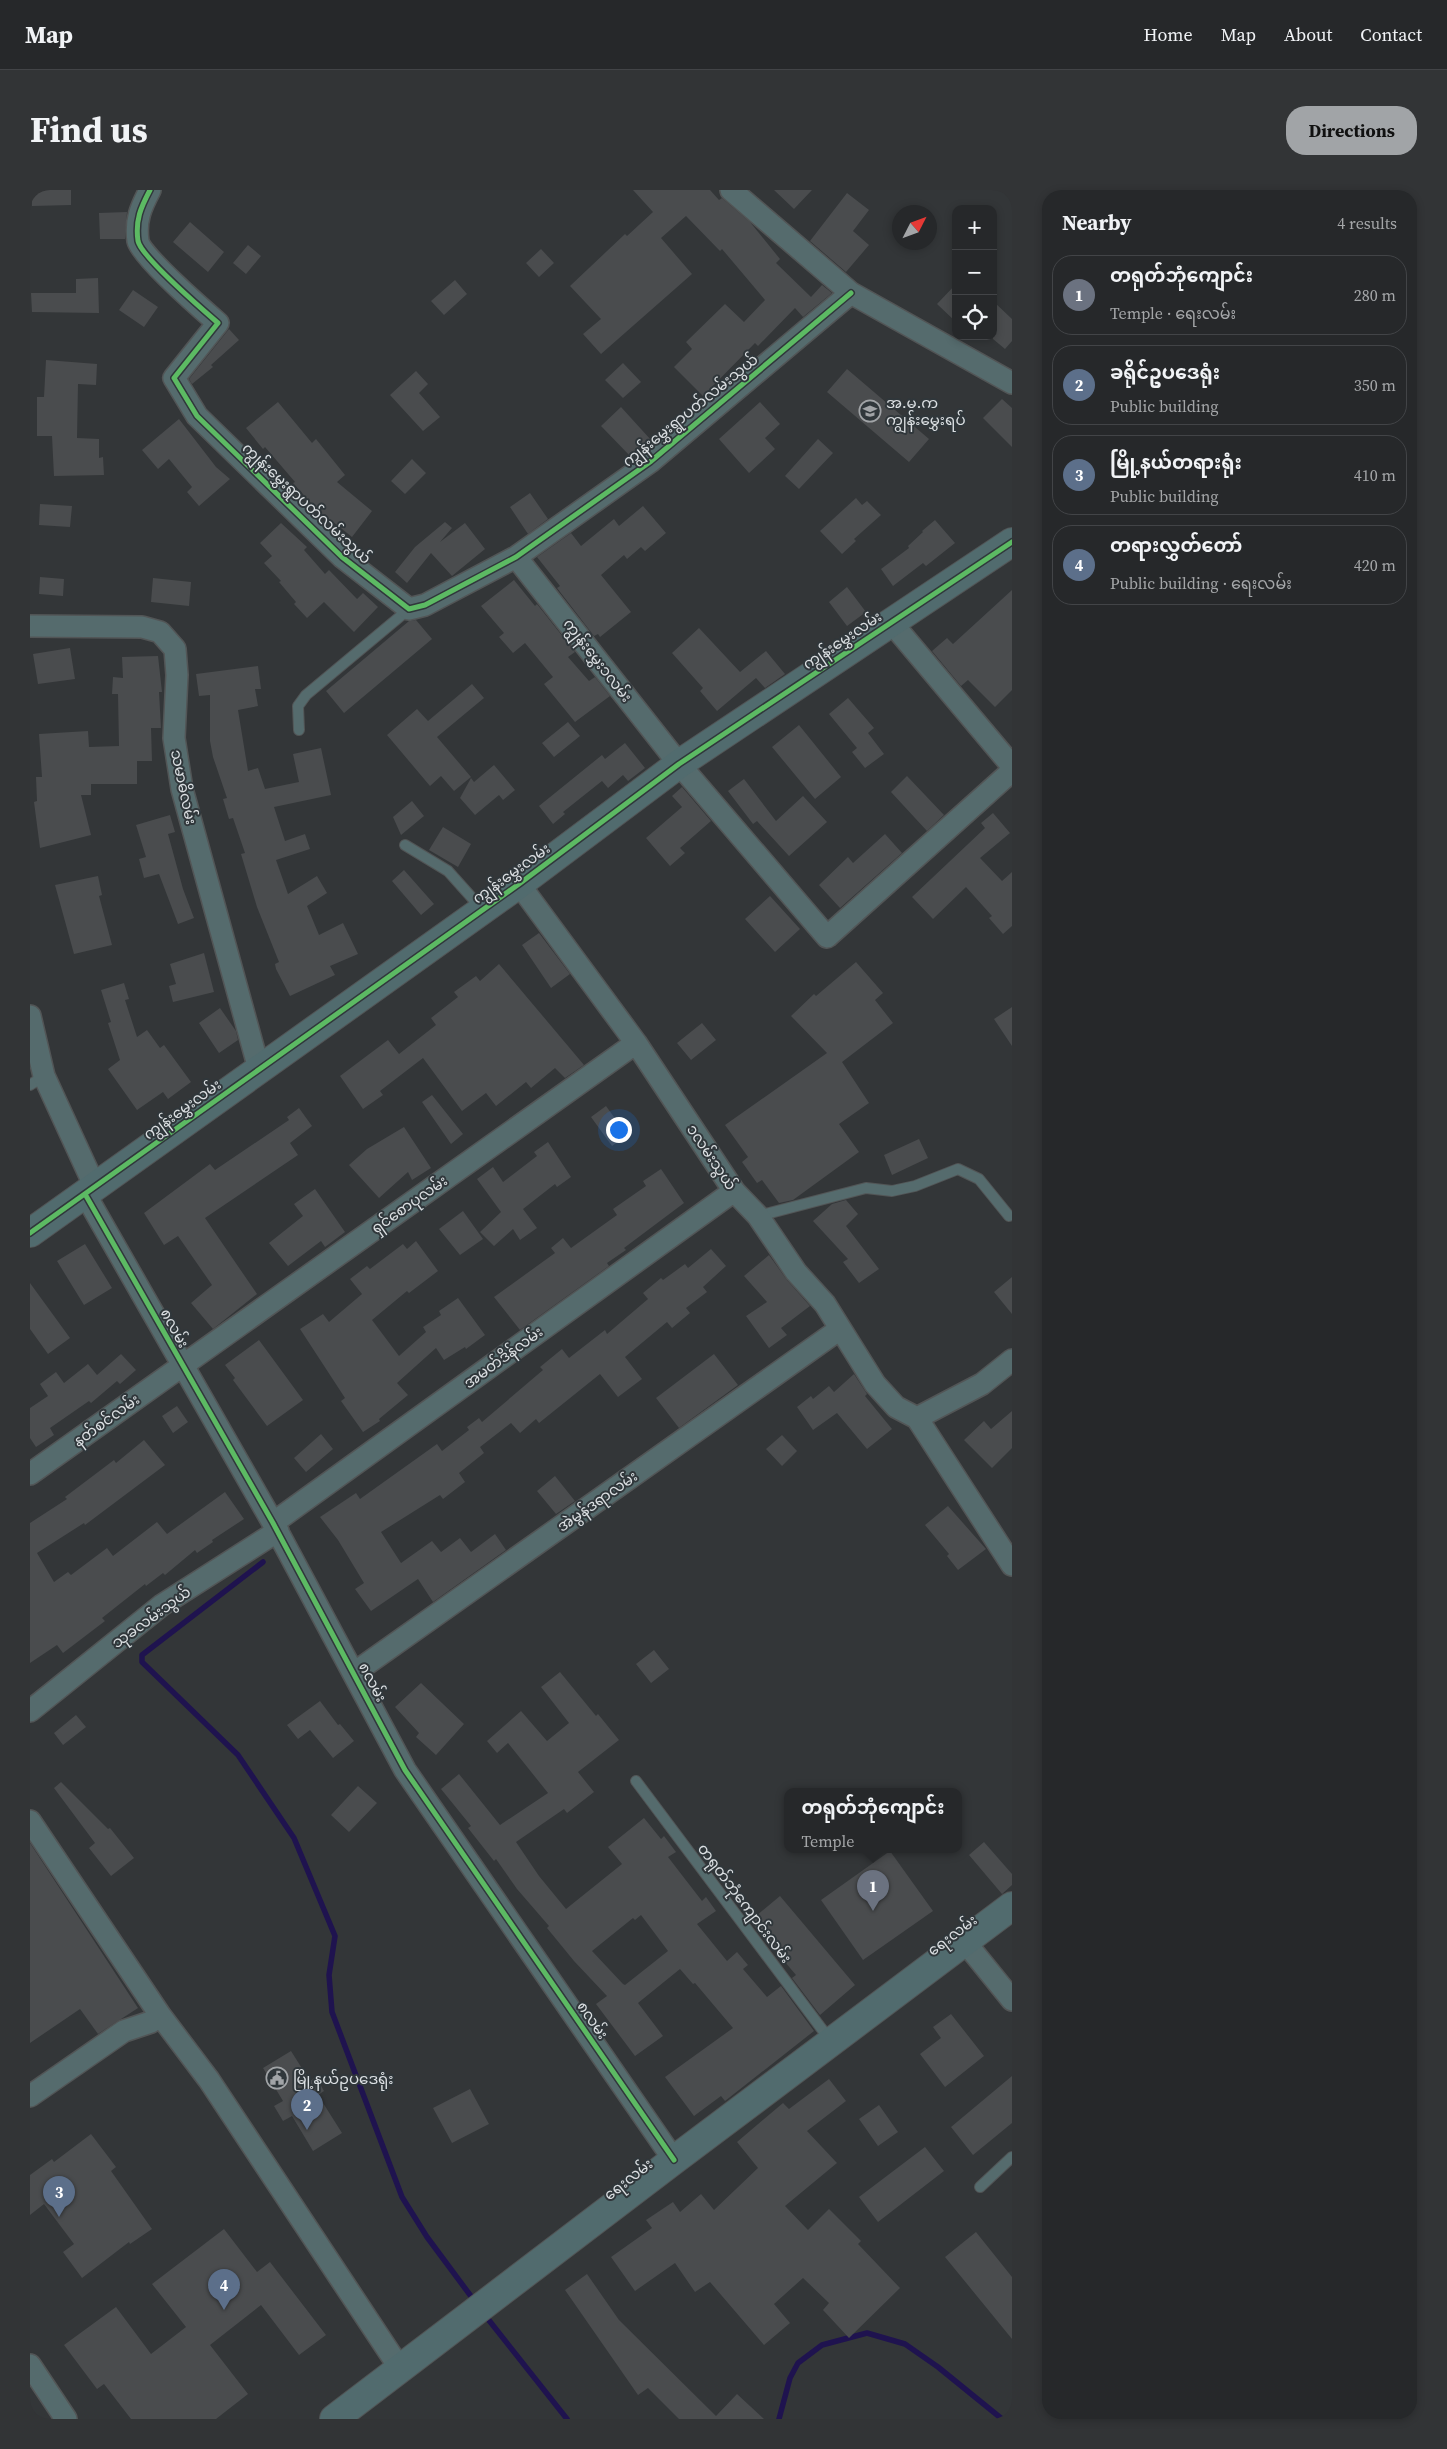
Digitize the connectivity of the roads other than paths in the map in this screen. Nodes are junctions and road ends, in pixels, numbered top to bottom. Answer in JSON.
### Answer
{"nodes":[{"id":1,"x":150,"y":190,"type":"edge"},
{"id":2,"x":731,"y":190,"type":"edge"},
{"id":3,"x":851,"y":293,"type":"junction"},
{"id":4,"x":1012,"y":383,"type":"edge"},
{"id":5,"x":1012,"y":542,"type":"edge"},
{"id":6,"x":516,"y":557,"type":"junction"},
{"id":7,"x":409,"y":609,"type":"junction"},
{"id":8,"x":891,"y":622,"type":"junction"},
{"id":9,"x":30,"y":626,"type":"edge"},
{"id":10,"x":299,"y":730,"type":"dead end"},
{"id":11,"x":679,"y":764,"type":"junction"},
{"id":12,"x":1012,"y":766,"type":"edge"},
{"id":13,"x":1012,"y":771,"type":"edge"},
{"id":14,"x":405,"y":844,"type":"dead end"},
{"id":15,"x":519,"y":884,"type":"junction"},
{"id":16,"x":483,"y":909,"type":"junction"},
{"id":17,"x":30,"y":1016,"type":"edge"},
{"id":18,"x":636,"y":1043,"type":"junction"},
{"id":19,"x":259,"y":1069,"type":"junction"},
{"id":20,"x":37,"y":1080,"type":"edge"},
{"id":21,"x":90,"y":1190,"type":"junction"},
{"id":22,"x":734,"y":1190,"type":"junction"},
{"id":23,"x":758,"y":1216,"type":"junction"},
{"id":24,"x":1009,"y":1216,"type":"dead end"},
{"id":25,"x":30,"y":1233,"type":"edge"},
{"id":26,"x":840,"y":1329,"type":"junction"},
{"id":27,"x":1012,"y":1360,"type":"edge"},
{"id":28,"x":181,"y":1366,"type":"junction"},
{"id":29,"x":917,"y":1418,"type":"junction"},
{"id":30,"x":30,"y":1474,"type":"edge"},
{"id":31,"x":275,"y":1527,"type":"junction"},
{"id":32,"x":1012,"y":1565,"type":"edge"},
{"id":33,"x":354,"y":1673,"type":"junction"},
{"id":34,"x":30,"y":1710,"type":"edge"},
{"id":35,"x":636,"y":1781,"type":"dead end"},
{"id":36,"x":30,"y":1821,"type":"edge"},
{"id":37,"x":1012,"y":1906,"type":"edge"},
{"id":38,"x":965,"y":1942,"type":"junction"},
{"id":39,"x":1012,"y":2000,"type":"edge"},
{"id":40,"x":160,"y":2015,"type":"junction"},
{"id":41,"x":832,"y":2042,"type":"junction"},
{"id":42,"x":30,"y":2096,"type":"edge"},
{"id":43,"x":1012,"y":2157,"type":"edge"},
{"id":44,"x":674,"y":2160,"type":"junction"},
{"id":45,"x":980,"y":2187,"type":"dead end"},
{"id":46,"x":30,"y":2365,"type":"edge"},
{"id":47,"x":401,"y":2370,"type":"junction"},
{"id":48,"x":66,"y":2419,"type":"edge"},
{"id":49,"x":334,"y":2419,"type":"edge"}],
"edges":[{"from":1,"to":7,"type":"street","name":"ကျွန်းမွှေးရွာပတ်လမ်းသွယ်"},
{"from":2,"to":3,"type":"street"},
{"from":3,"to":4,"type":"street"},
{"from":3,"to":6,"type":"street","name":"ကျွန်းမွှေးရွာပတ်လမ်းသွယ်"},
{"from":5,"to":8,"type":"street","name":"ကျွန်းမွှေးလမ်း"},
{"from":6,"to":7,"type":"street","name":"ကျွန်းမွှေးရွာပတ်လမ်းသွယ်"},
{"from":6,"to":11,"type":"street","name":"ကျွန်းမွှေး၁လမ်း"},
{"from":7,"to":10,"type":"lane"},
{"from":8,"to":11,"type":"street","name":"ကျွန်းမွှေးလမ်း"},
{"from":8,"to":12,"type":"street"},
{"from":9,"to":19,"type":"street","name":"သမာဓိလမ်း"},
{"from":11,"to":13,"type":"street","name":"ကျွန်းမွှေး၁လမ်း"},
{"from":11,"to":15,"type":"street","name":"ကျွန်းမွှေးလမ်း"},
{"from":14,"to":16,"type":"lane"},
{"from":15,"to":16,"type":"street","name":"ကျွန်းမွှေးလမ်း"},
{"from":15,"to":18,"type":"street","name":"၁လမ်းသွယ်"},
{"from":16,"to":19,"type":"street","name":"ကျွန်းမွှေးလမ်း"},
{"from":17,"to":20,"type":"street","name":"၈လမ်း"},
{"from":18,"to":22,"type":"street","name":"၁လမ်းသွယ်"},
{"from":18,"to":28,"type":"street","name":"ရှင်စောပုလမ်း"},
{"from":19,"to":21,"type":"street","name":"ကျွန်းမွှေးလမ်း"},
{"from":20,"to":21,"type":"street","name":"၈လမ်း"},
{"from":21,"to":25,"type":"street","name":"ကျွန်းမွှေးလမ်း"},
{"from":21,"to":28,"type":"street","name":"၈လမ်း"},
{"from":22,"to":23,"type":"street","name":"၁လမ်းသွယ်"},
{"from":22,"to":31,"type":"street","name":"အမတ်ဒိန်လမ်း"},
{"from":23,"to":24,"type":"lane"},
{"from":23,"to":26,"type":"street","name":"၁လမ်းသွယ်"},
{"from":26,"to":29,"type":"street","name":"၁လမ်းသွယ်"},
{"from":26,"to":33,"type":"street","name":"အဲမွန်ဒရာလမ်း"},
{"from":27,"to":29,"type":"street"},
{"from":28,"to":30,"type":"street","name":"နတ်စင်လမ်း"},
{"from":28,"to":31,"type":"street","name":"၈လမ်း"},
{"from":29,"to":32,"type":"street"},
{"from":31,"to":33,"type":"street","name":"၈လမ်း"},
{"from":31,"to":34,"type":"street","name":"သုခလမ်းသွယ်"},
{"from":33,"to":44,"type":"street","name":"၈လမ်း"},
{"from":35,"to":41,"type":"lane","name":"တရုတ်ဘုံကျောင်းလမ်း"},
{"from":36,"to":40,"type":"street"},
{"from":37,"to":38,"type":"street","name":"ရေးလမ်း"},
{"from":38,"to":39,"type":"street"},
{"from":38,"to":41,"type":"street","name":"ရေးလမ်း"},
{"from":40,"to":42,"type":"street"},
{"from":40,"to":47,"type":"street"},
{"from":41,"to":44,"type":"street","name":"ရေးလမ်း"},
{"from":43,"to":45,"type":"lane"},
{"from":44,"to":47,"type":"street","name":"ရေးလမ်း"},
{"from":46,"to":48,"type":"street"},
{"from":47,"to":49,"type":"street","name":"ရေးလမ်း"}]}
